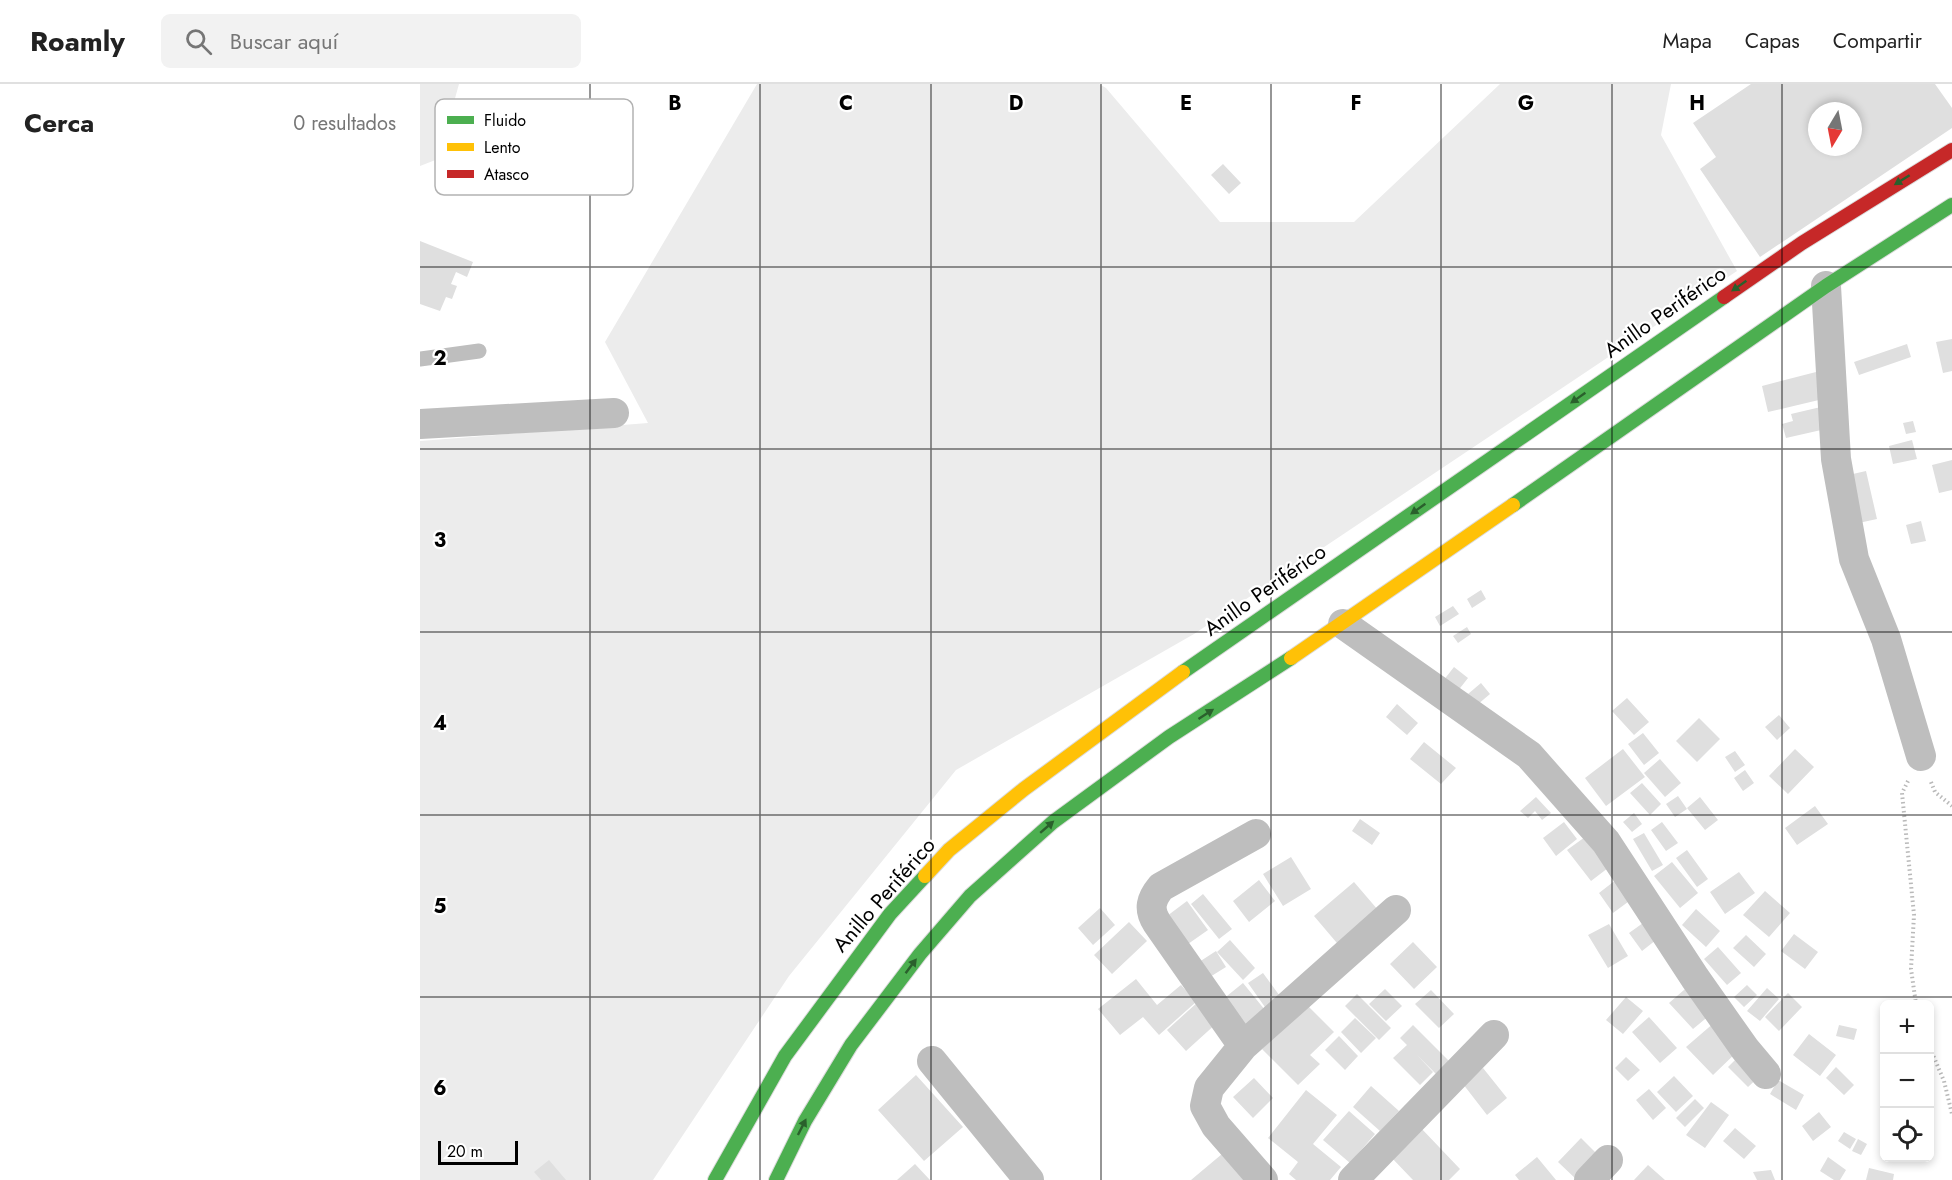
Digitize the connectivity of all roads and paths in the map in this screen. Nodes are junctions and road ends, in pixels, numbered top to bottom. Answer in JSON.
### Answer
{"nodes":[{"id":1,"x":1952,"y":150,"type":"edge"},
{"id":2,"x":1952,"y":205,"type":"edge"},
{"id":3,"x":1827,"y":286,"type":"junction"},
{"id":4,"x":479,"y":351,"type":"dead end"},
{"id":5,"x":420,"y":358,"type":"edge"},
{"id":6,"x":614,"y":413,"type":"dead end"},
{"id":7,"x":420,"y":424,"type":"edge"},
{"id":8,"x":1343,"y":624,"type":"junction"},
{"id":9,"x":1921,"y":756,"type":"joint"},
{"id":10,"x":1256,"y":834,"type":"dead end"},
{"id":11,"x":1396,"y":910,"type":"dead end"},
{"id":12,"x":1915,"y":1000,"type":"edge"},
{"id":13,"x":1494,"y":1035,"type":"dead end"},
{"id":14,"x":1243,"y":1046,"type":"junction"},
{"id":15,"x":1932,"y":1054,"type":"edge"},
{"id":16,"x":932,"y":1061,"type":"dead end"},
{"id":17,"x":1766,"y":1074,"type":"dead end"},
{"id":18,"x":1952,"y":1114,"type":"edge"},
{"id":19,"x":715,"y":1180,"type":"edge"},
{"id":20,"x":776,"y":1180,"type":"edge"},
{"id":21,"x":1029,"y":1180,"type":"edge"},
{"id":22,"x":1263,"y":1180,"type":"edge"},
{"id":23,"x":1353,"y":1180,"type":"edge"}],
"edges":[{"from":1,"to":19,"type":"highway","name":"Anillo Periférico","one_way":true},
{"from":2,"to":3,"type":"highway"},
{"from":3,"to":8,"type":"highway"},
{"from":3,"to":9,"type":"street"},
{"from":4,"to":5,"type":"lane"},
{"from":6,"to":7,"type":"street"},
{"from":8,"to":17,"type":"street"},
{"from":20,"to":8,"type":"highway","one_way":true},
{"from":9,"to":12,"type":"path"},
{"from":10,"to":14,"type":"street"},
{"from":11,"to":14,"type":"street"},
{"from":13,"to":23,"type":"street"},
{"from":14,"to":22,"type":"street"},
{"from":15,"to":18,"type":"path"},
{"from":16,"to":21,"type":"street"}]}
